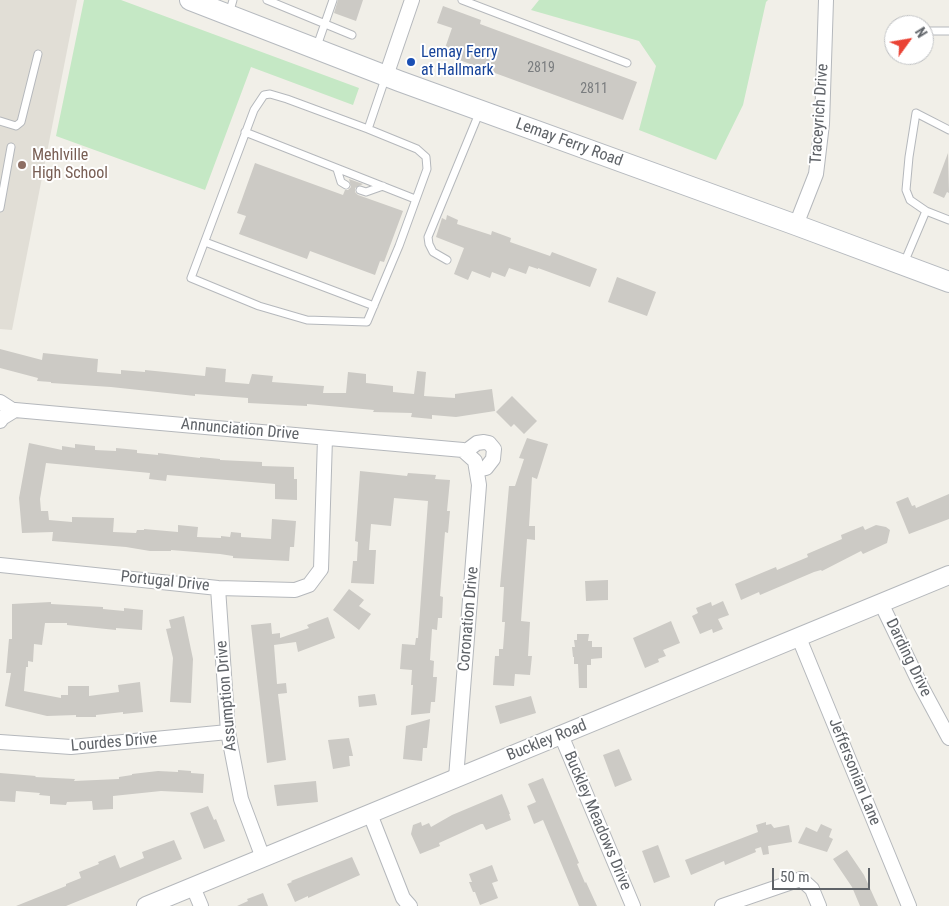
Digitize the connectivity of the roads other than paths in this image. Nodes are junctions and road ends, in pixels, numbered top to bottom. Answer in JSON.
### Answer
{"nodes":[{"id":1,"x":190,"y":0,"type":"edge"},
{"id":2,"x":267,"y":0,"type":"edge"},
{"id":3,"x":333,"y":0,"type":"edge"},
{"id":4,"x":412,"y":0,"type":"edge"},
{"id":5,"x":462,"y":0,"type":"edge"},
{"id":6,"x":826,"y":0,"type":"edge"},
{"id":7,"x":231,"y":7,"type":"edge"},
{"id":8,"x":325,"y":24,"type":"junction"},
{"id":9,"x":934,"y":31,"type":"edge"},
{"id":10,"x":949,"y":31,"type":"edge"},
{"id":11,"x":352,"y":35,"type":"dead end"},
{"id":12,"x":316,"y":49,"type":"junction"},
{"id":13,"x":38,"y":54,"type":"dead end"},
{"id":14,"x":627,"y":63,"type":"dead end"},
{"id":15,"x":386,"y":76,"type":"junction"},
{"id":16,"x":480,"y":111,"type":"junction"},
{"id":17,"x":0,"y":121,"type":"edge"},
{"id":18,"x":368,"y":129,"type":"junction"},
{"id":19,"x":949,"y":130,"type":"edge"},
{"id":20,"x":245,"y":132,"type":"junction"},
{"id":21,"x":11,"y":148,"type":"dead end"},
{"id":22,"x":338,"y":169,"type":"junction"},
{"id":23,"x":346,"y":185,"type":"dead end"},
{"id":24,"x":382,"y":186,"type":"junction"},
{"id":25,"x":360,"y":190,"type":"dead end"},
{"id":26,"x":415,"y":199,"type":"junction"},
{"id":27,"x":0,"y":208,"type":"edge"},
{"id":28,"x":926,"y":210,"type":"junction"},
{"id":29,"x":949,"y":220,"type":"edge"},
{"id":30,"x":796,"y":225,"type":"junction"},
{"id":31,"x":205,"y":242,"type":"junction"},
{"id":32,"x":447,"y":260,"type":"dead end"},
{"id":33,"x":903,"y":265,"type":"junction"},
{"id":34,"x":949,"y":282,"type":"edge"},
{"id":35,"x":374,"y":306,"type":"junction"},
{"id":36,"x":0,"y":402,"type":"edge"},
{"id":37,"x":5,"y":417,"type":"edge"},
{"id":38,"x":325,"y":438,"type":"junction"},
{"id":39,"x":472,"y":461,"type":"joint"},
{"id":40,"x":0,"y":565,"type":"edge"},
{"id":41,"x":949,"y":575,"type":"edge"},
{"id":42,"x":218,"y":588,"type":"junction"},
{"id":43,"x":881,"y":604,"type":"junction"},
{"id":44,"x":799,"y":638,"type":"junction"},
{"id":45,"x":228,"y":732,"type":"junction"},
{"id":46,"x":561,"y":735,"type":"junction"},
{"id":47,"x":949,"y":738,"type":"edge"},
{"id":48,"x":0,"y":742,"type":"edge"},
{"id":49,"x":456,"y":778,"type":"junction"},
{"id":50,"x":370,"y":814,"type":"junction"},
{"id":51,"x":263,"y":858,"type":"junction"},
{"id":52,"x":194,"y":887,"type":"junction"},
{"id":53,"x":146,"y":906,"type":"edge"},
{"id":54,"x":201,"y":906,"type":"edge"},
{"id":55,"x":410,"y":906,"type":"edge"},
{"id":56,"x":633,"y":906,"type":"edge"},
{"id":57,"x":722,"y":906,"type":"edge"},
{"id":58,"x":819,"y":906,"type":"edge"},
{"id":59,"x":909,"y":906,"type":"edge"}],
"edges":[{"from":1,"to":7,"type":"main road","name":"Lemay Ferry Road"},
{"from":2,"to":8,"type":"lane"},
{"from":3,"to":8,"type":"lane"},
{"from":4,"to":15,"type":"street"},
{"from":5,"to":14,"type":"lane"},
{"from":6,"to":30,"type":"street","name":"Traceyrich Drive"},
{"from":7,"to":12,"type":"main road","name":"Lemay Ferry Road"},
{"from":8,"to":11,"type":"lane"},
{"from":8,"to":12,"type":"lane"},
{"from":9,"to":10,"type":"lane"},
{"from":12,"to":15,"type":"main road","name":"Lemay Ferry Road"},
{"from":13,"to":17,"type":"lane"},
{"from":15,"to":16,"type":"main road","name":"Lemay Ferry Road"},
{"from":15,"to":18,"type":"lane"},
{"from":16,"to":30,"type":"main road","name":"Lemay Ferry Road"},
{"from":16,"to":32,"type":"lane"},
{"from":18,"to":20,"type":"lane"},
{"from":18,"to":26,"type":"lane"},
{"from":19,"to":28,"type":"lane"},
{"from":20,"to":22,"type":"lane"},
{"from":20,"to":31,"type":"lane"},
{"from":21,"to":27,"type":"lane"},
{"from":22,"to":23,"type":"lane"},
{"from":22,"to":24,"type":"lane"},
{"from":24,"to":25,"type":"lane"},
{"from":24,"to":26,"type":"lane"},
{"from":26,"to":35,"type":"lane"},
{"from":28,"to":29,"type":"lane"},
{"from":28,"to":33,"type":"lane"},
{"from":30,"to":33,"type":"main road","name":"Lemay Ferry Road"},
{"from":31,"to":35,"type":"lane"},
{"from":31,"to":35,"type":"lane"},
{"from":33,"to":34,"type":"main road","name":"Lemay Ferry Road"},
{"from":36,"to":37,"type":"street","name":"Annunciation Drive"},
{"from":37,"to":38,"type":"street","name":"Annunciation Drive"},
{"from":38,"to":39,"type":"street","name":"Annunciation Drive"},
{"from":38,"to":42,"type":"street","name":"Portugal Drive"},
{"from":39,"to":49,"type":"street","name":"Coronation Drive"},
{"from":40,"to":42,"type":"street","name":"Portugal Drive"},
{"from":41,"to":43,"type":"street","name":"Buckley Road"},
{"from":42,"to":45,"type":"street","name":"Assumption Drive"},
{"from":43,"to":44,"type":"street","name":"Buckley Road"},
{"from":43,"to":47,"type":"street","name":"Darding Drive"},
{"from":44,"to":46,"type":"street","name":"Buckley Road"},
{"from":44,"to":59,"type":"street","name":"Jeffersonian Lane"},
{"from":45,"to":48,"type":"street","name":"Lourdes Drive"},
{"from":45,"to":51,"type":"street","name":"Assumption Drive"},
{"from":46,"to":49,"type":"street","name":"Buckley Road"},
{"from":46,"to":56,"type":"street","name":"Buckley Meadows Drive"},
{"from":49,"to":50,"type":"street","name":"Buckley Road"},
{"from":50,"to":51,"type":"street","name":"Buckley Road"},
{"from":50,"to":55,"type":"street"},
{"from":51,"to":52,"type":"street","name":"Buckley Road"},
{"from":52,"to":53,"type":"street","name":"Buckley Road"},
{"from":52,"to":54,"type":"street"},
{"from":57,"to":58,"type":"street"}]}
